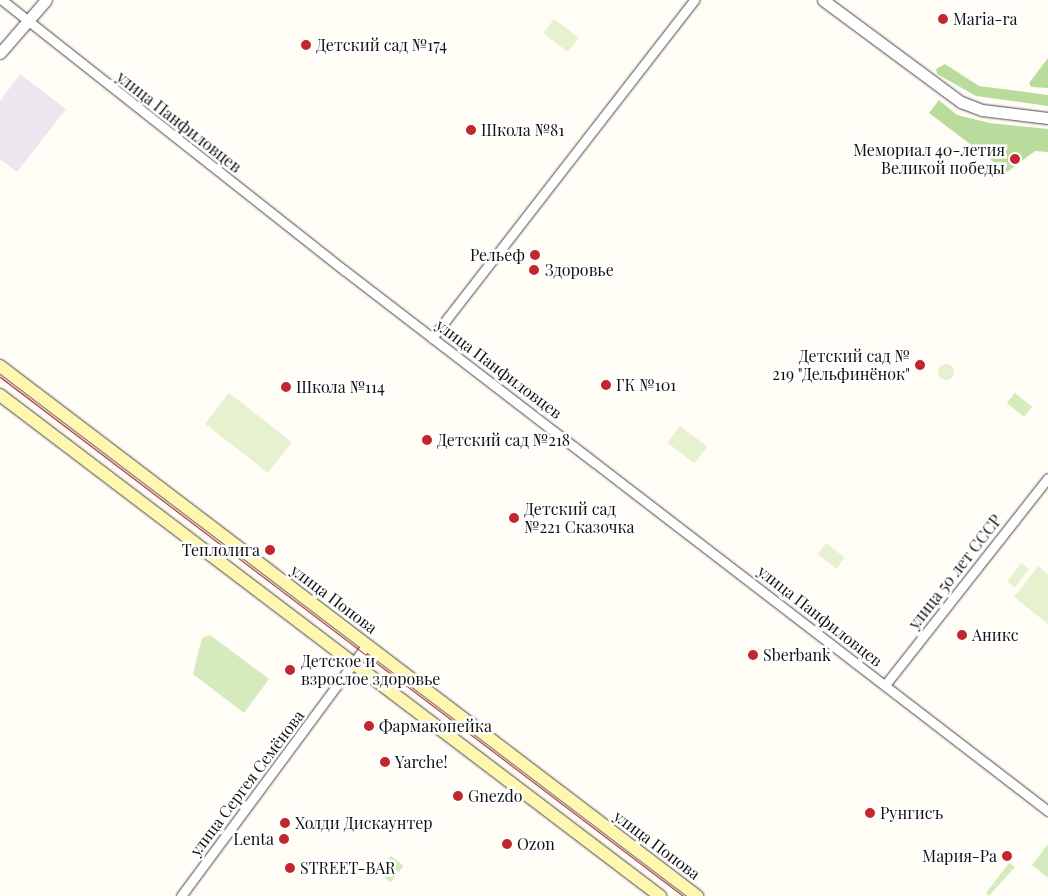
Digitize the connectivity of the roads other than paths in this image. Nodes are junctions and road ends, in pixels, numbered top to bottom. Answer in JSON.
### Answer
{"nodes":[{"id":1,"x":2,"y":0,"type":"edge"},
{"id":2,"x":46,"y":0,"type":"edge"},
{"id":3,"x":694,"y":0,"type":"edge"},
{"id":4,"x":823,"y":0,"type":"edge"},
{"id":5,"x":29,"y":22,"type":"junction"},
{"id":6,"x":0,"y":52,"type":"edge"},
{"id":7,"x":1048,"y":118,"type":"edge"},
{"id":8,"x":432,"y":338,"type":"junction"},
{"id":9,"x":0,"y":366,"type":"edge"},
{"id":10,"x":0,"y":395,"type":"edge"},
{"id":11,"x":1048,"y":478,"type":"edge"},
{"id":12,"x":367,"y":645,"type":"junction"},
{"id":13,"x":354,"y":663,"type":"junction"},
{"id":14,"x":885,"y":685,"type":"junction"},
{"id":15,"x":1048,"y":811,"type":"edge"},
{"id":16,"x":181,"y":896,"type":"edge"},
{"id":17,"x":660,"y":896,"type":"edge"},
{"id":18,"x":696,"y":896,"type":"edge"}],
"edges":[{"from":1,"to":5,"type":"street","name":"улица Панфиловцев"},
{"from":2,"to":5,"type":"street"},
{"from":3,"to":8,"type":"street"},
{"from":4,"to":7,"type":"street"},
{"from":5,"to":6,"type":"street"},
{"from":5,"to":8,"type":"street","name":"улица Панфиловцев"},
{"from":8,"to":14,"type":"street","name":"улица Панфиловцев"},
{"from":9,"to":12,"type":"main road","name":"улица Попова"},
{"from":10,"to":13,"type":"main road"},
{"from":11,"to":14,"type":"street","name":"улица 50 лет СССР"},
{"from":12,"to":13,"type":"street","name":"улица Сергея Семёнова"},
{"from":12,"to":18,"type":"main road","name":"улица Попова"},
{"from":13,"to":16,"type":"street","name":"улица Сергея Семёнова"},
{"from":13,"to":17,"type":"main road"},
{"from":14,"to":15,"type":"street","name":"улица Панфиловцев"}]}
